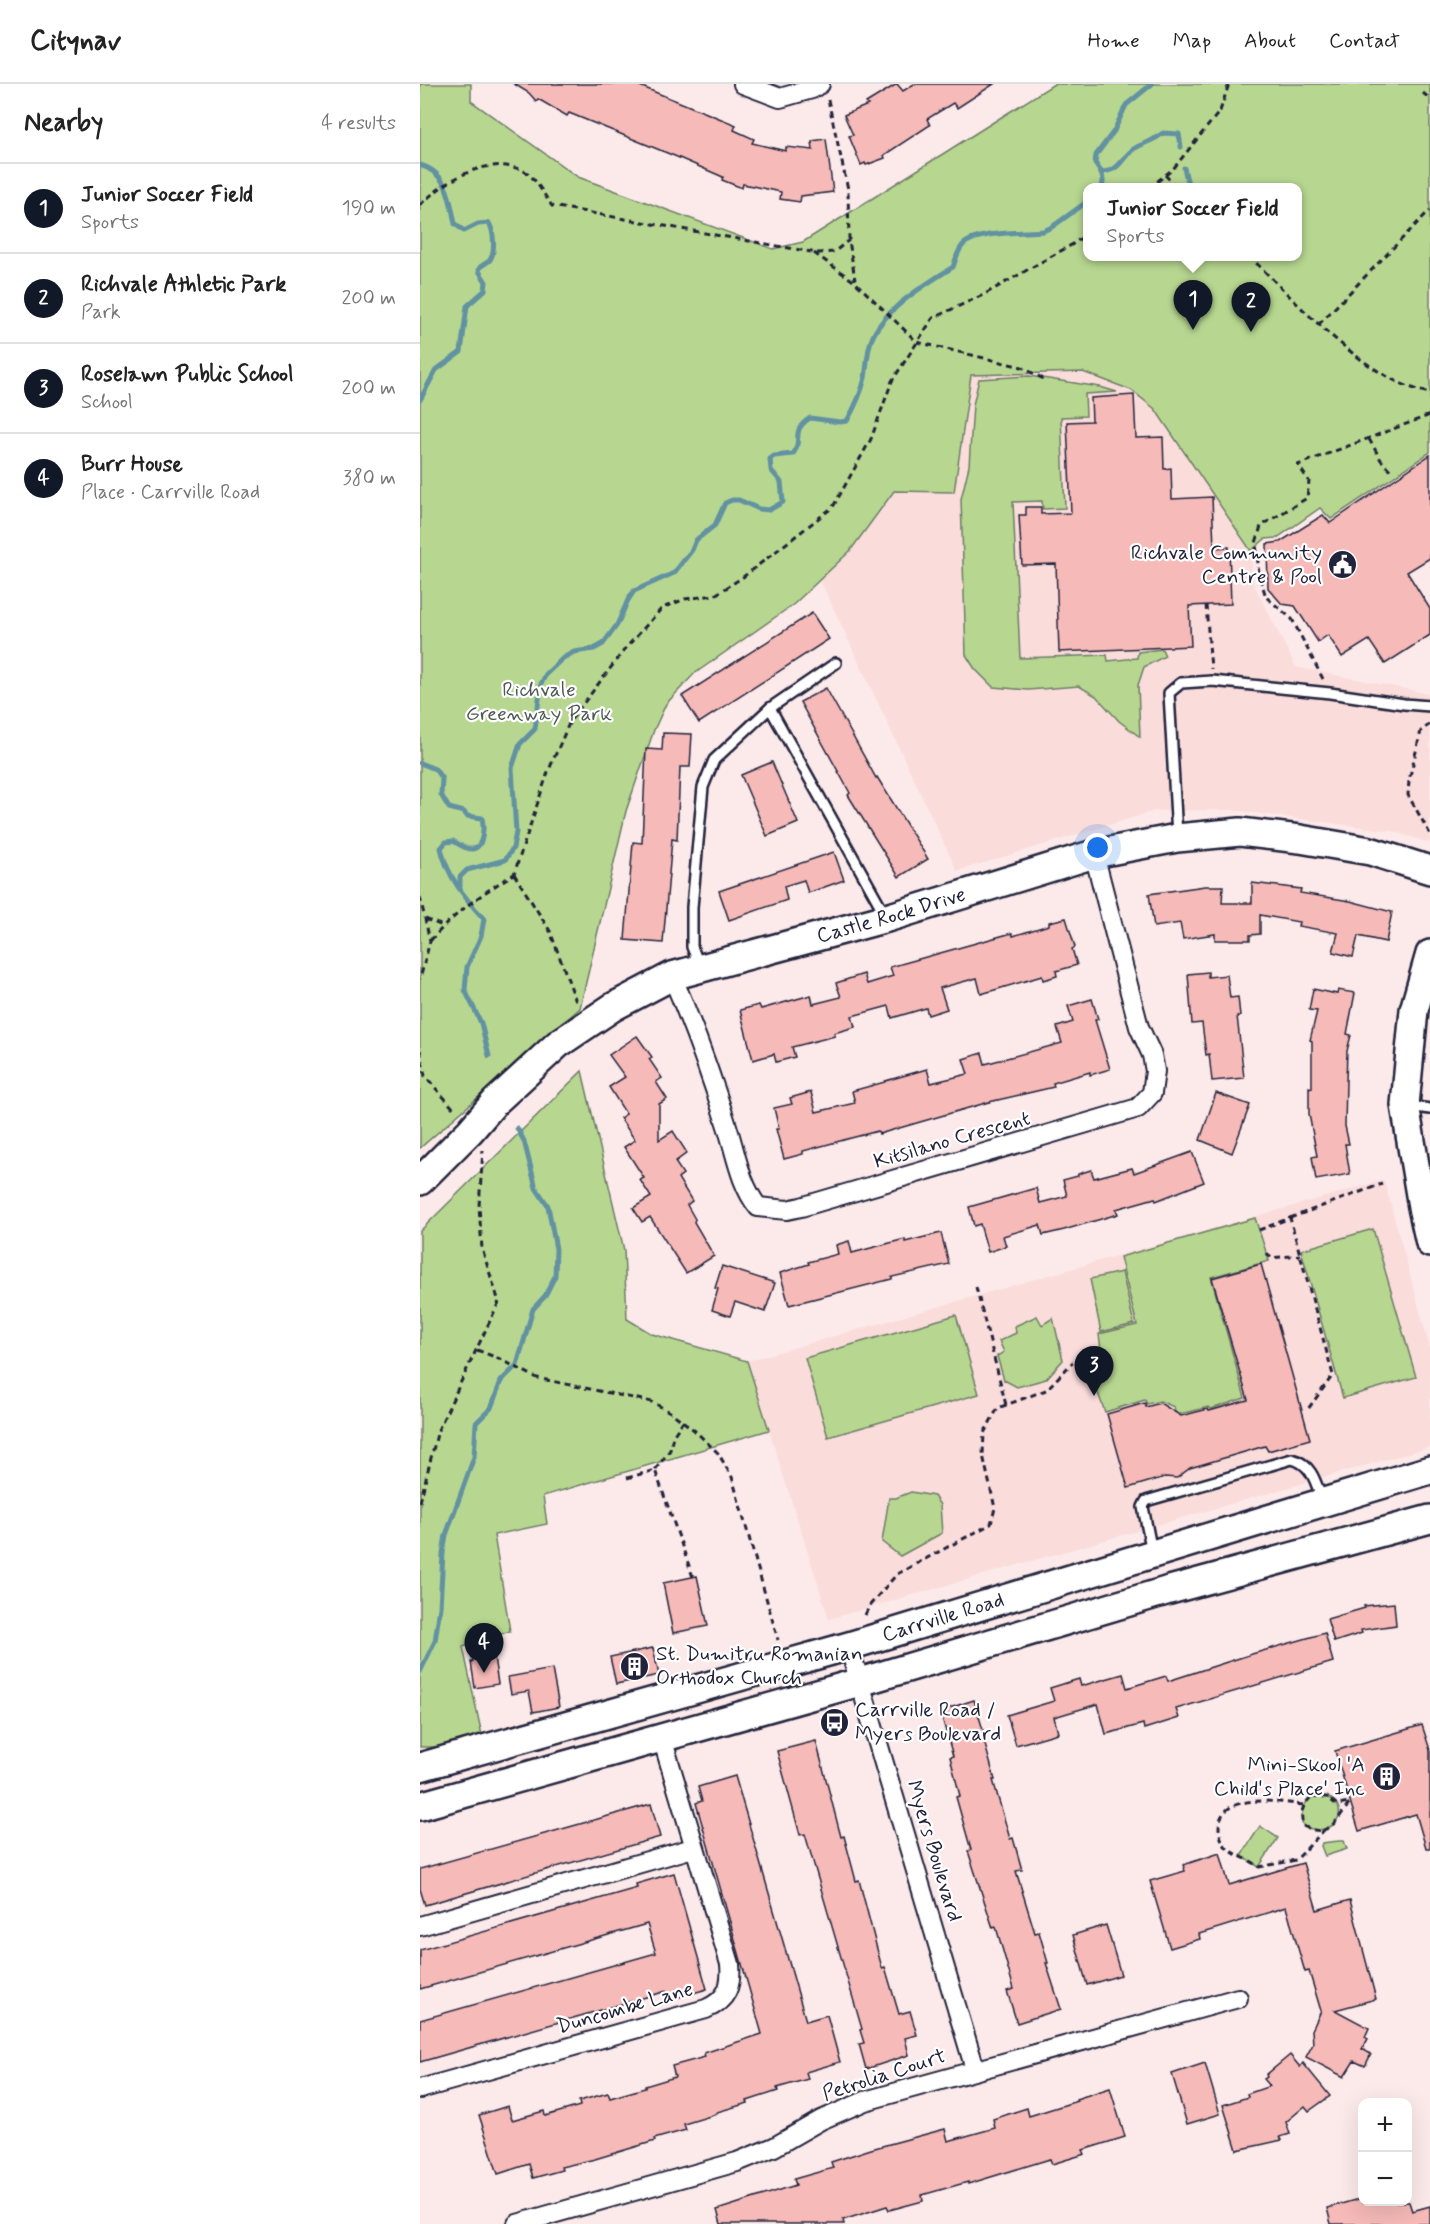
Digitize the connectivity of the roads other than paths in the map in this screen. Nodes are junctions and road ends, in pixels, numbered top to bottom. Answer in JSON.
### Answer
{"nodes":[{"id":1,"x":743,"y":84,"type":"edge"},
{"id":2,"x":824,"y":90,"type":"edge"},
{"id":3,"x":836,"y":663,"type":"dead end"},
{"id":4,"x":1430,"y":706,"type":"edge"},
{"id":5,"x":770,"y":708,"type":"junction"},
{"id":6,"x":1177,"y":838,"type":"junction"},
{"id":7,"x":1094,"y":854,"type":"junction"},
{"id":8,"x":1430,"y":870,"type":"edge"},
{"id":9,"x":887,"y":918,"type":"junction"},
{"id":10,"x":1430,"y":954,"type":"edge"},
{"id":11,"x":700,"y":967,"type":"junction"},
{"id":12,"x":672,"y":976,"type":"junction"},
{"id":13,"x":1417,"y":1107,"type":"edge"},
{"id":14,"x":420,"y":1181,"type":"edge"},
{"id":15,"x":1430,"y":1243,"type":"edge"},
{"id":16,"x":1430,"y":1470,"type":"edge"},
{"id":17,"x":1323,"y":1503,"type":"junction"},
{"id":18,"x":1430,"y":1519,"type":"edge"},
{"id":19,"x":1153,"y":1554,"type":"junction"},
{"id":20,"x":1166,"y":1591,"type":"junction"},
{"id":21,"x":849,"y":1646,"type":"junction"},
{"id":22,"x":860,"y":1682,"type":"junction"},
{"id":23,"x":557,"y":1729,"type":"junction"},
{"id":24,"x":662,"y":1738,"type":"junction"},
{"id":25,"x":567,"y":1764,"type":"junction"},
{"id":26,"x":420,"y":1767,"type":"edge"},
{"id":27,"x":420,"y":1806,"type":"edge"},
{"id":28,"x":693,"y":1848,"type":"junction"},
{"id":29,"x":420,"y":1926,"type":"edge"},
{"id":30,"x":1238,"y":1998,"type":"dead end"},
{"id":31,"x":975,"y":2069,"type":"junction"},
{"id":32,"x":420,"y":2089,"type":"edge"},
{"id":33,"x":518,"y":2224,"type":"edge"}],
"edges":[{"from":1,"to":2,"type":"street"},
{"from":3,"to":5,"type":"lane"},
{"from":4,"to":6,"type":"lane"},
{"from":5,"to":9,"type":"lane"},
{"from":5,"to":11,"type":"lane"},
{"from":6,"to":7,"type":"main road","name":"Castle Rock Drive"},
{"from":6,"to":8,"type":"main road","name":"Castle Rock Drive"},
{"from":7,"to":9,"type":"main road","name":"Castle Rock Drive"},
{"from":7,"to":12,"type":"street","name":"Kitsilano Crescent"},
{"from":9,"to":11,"type":"main road","name":"Castle Rock Drive"},
{"from":10,"to":13,"type":"main road"},
{"from":11,"to":12,"type":"main road","name":"Castle Rock Drive"},
{"from":12,"to":14,"type":"main road","name":"Castle Rock Drive"},
{"from":13,"to":15,"type":"main road"},
{"from":16,"to":17,"type":"main road","name":"Carrville Road"},
{"from":17,"to":19,"type":"main road","name":"Carrville Road"},
{"from":17,"to":19,"type":"lane"},
{"from":18,"to":20,"type":"main road","name":"Carrville Road"},
{"from":19,"to":20,"type":"main road"},
{"from":19,"to":21,"type":"main road","name":"Carrville Road"},
{"from":20,"to":22,"type":"main road","name":"Carrville Road"},
{"from":21,"to":22,"type":"street","name":"Myers Boulevard"},
{"from":21,"to":23,"type":"main road","name":"Carrville Road"},
{"from":22,"to":24,"type":"main road","name":"Carrville Road"},
{"from":22,"to":31,"type":"street","name":"Myers Boulevard"},
{"from":23,"to":25,"type":"main road"},
{"from":23,"to":26,"type":"main road","name":"Carrville Road"},
{"from":24,"to":25,"type":"main road","name":"Carrville Road"},
{"from":24,"to":28,"type":"street","name":"Duncombe Lane"},
{"from":25,"to":27,"type":"main road","name":"Carrville Road"},
{"from":28,"to":29,"type":"street"},
{"from":28,"to":32,"type":"street","name":"Duncombe Lane"},
{"from":30,"to":31,"type":"street","name":"Petrolia Court"},
{"from":31,"to":33,"type":"street","name":"Petrolia Court"}]}
